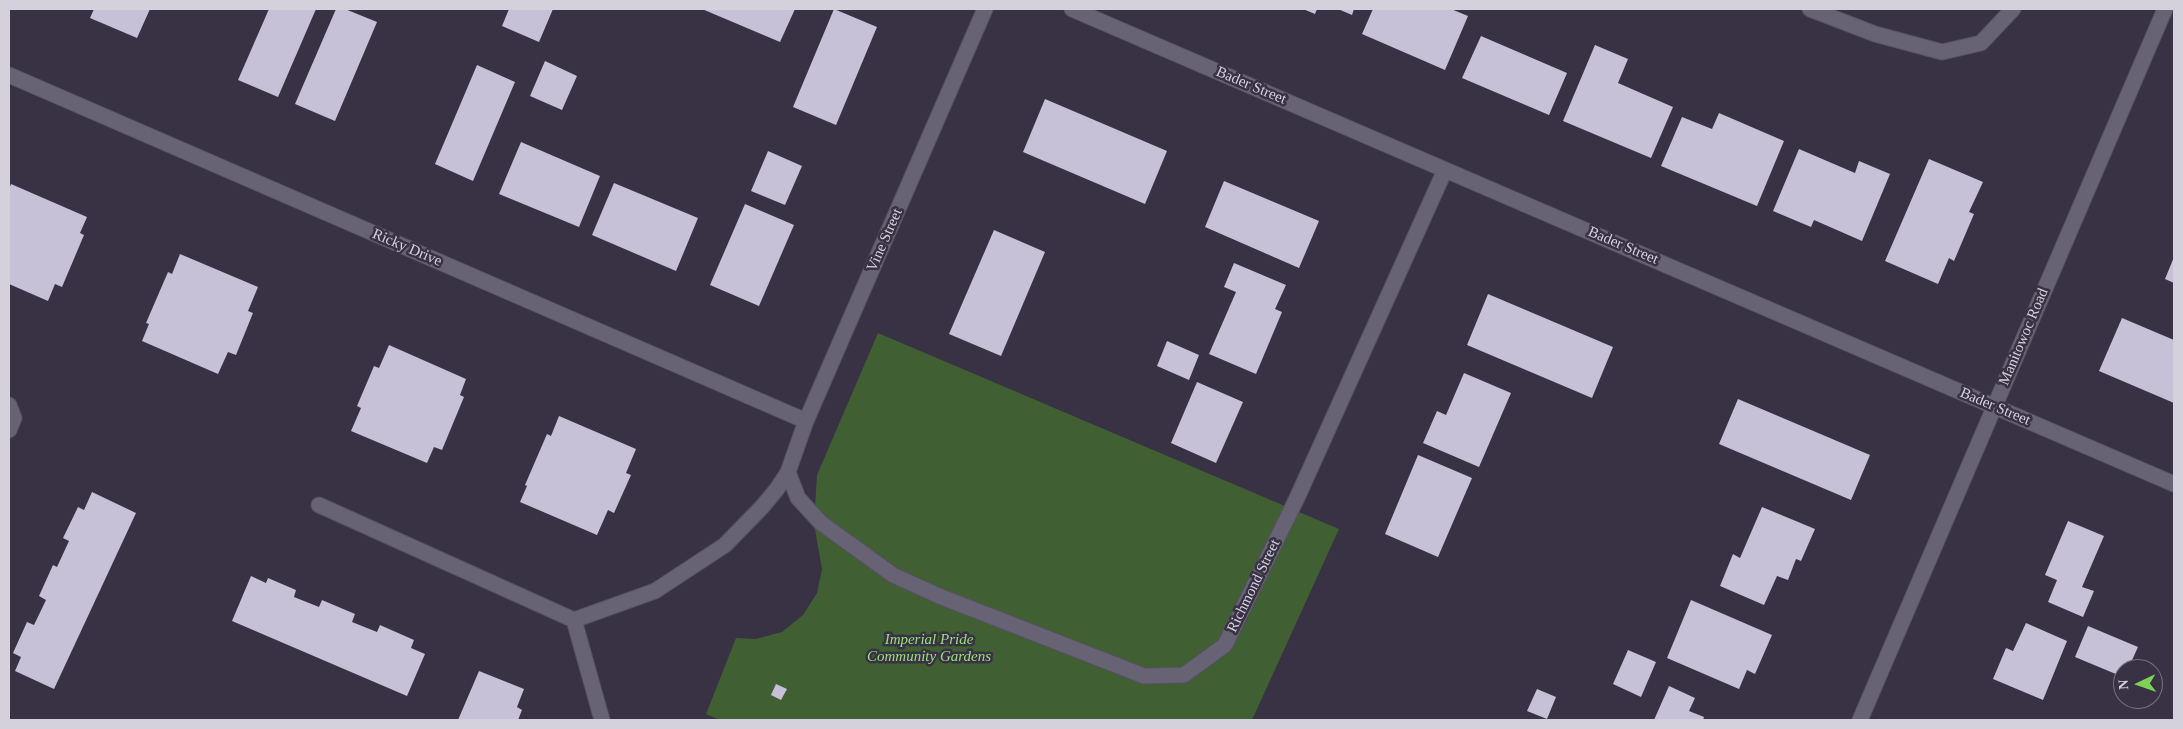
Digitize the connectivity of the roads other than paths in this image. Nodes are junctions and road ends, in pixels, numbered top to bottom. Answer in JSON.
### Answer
{"nodes":[{"id":1,"x":985,"y":9,"type":"edge"},
{"id":2,"x":1072,"y":9,"type":"edge"},
{"id":3,"x":1810,"y":9,"type":"edge"},
{"id":4,"x":2013,"y":9,"type":"edge"},
{"id":5,"x":2165,"y":9,"type":"edge"},
{"id":6,"x":9,"y":75,"type":"edge"},
{"id":7,"x":1446,"y":170,"type":"junction"},
{"id":8,"x":9,"y":405,"type":"edge"},
{"id":9,"x":1994,"y":406,"type":"junction"},
{"id":10,"x":806,"y":421,"type":"junction"},
{"id":11,"x":9,"y":430,"type":"edge"},
{"id":12,"x":788,"y":472,"type":"junction"},
{"id":13,"x":2174,"y":484,"type":"edge"},
{"id":14,"x":319,"y":505,"type":"dead end"},
{"id":15,"x":574,"y":620,"type":"junction"},
{"id":16,"x":602,"y":720,"type":"edge"},
{"id":17,"x":1860,"y":720,"type":"edge"}],
"edges":[{"from":1,"to":10,"type":"street","name":"Vine Street"},
{"from":2,"to":7,"type":"street","name":"Bader Street"},
{"from":3,"to":4,"type":"street"},
{"from":5,"to":9,"type":"street","name":"Manitowoc Road"},
{"from":6,"to":10,"type":"street","name":"Ricky Drive"},
{"from":7,"to":9,"type":"street","name":"Bader Street"},
{"from":7,"to":12,"type":"street","name":"Richmond Street"},
{"from":8,"to":11,"type":"street"},
{"from":9,"to":13,"type":"street","name":"Bader Street"},
{"from":9,"to":17,"type":"street","name":"Manitowoc Road"},
{"from":10,"to":12,"type":"street","name":"Vine Street"},
{"from":12,"to":15,"type":"street","name":"Vine Street"},
{"from":14,"to":15,"type":"street"},
{"from":15,"to":16,"type":"street"}]}
